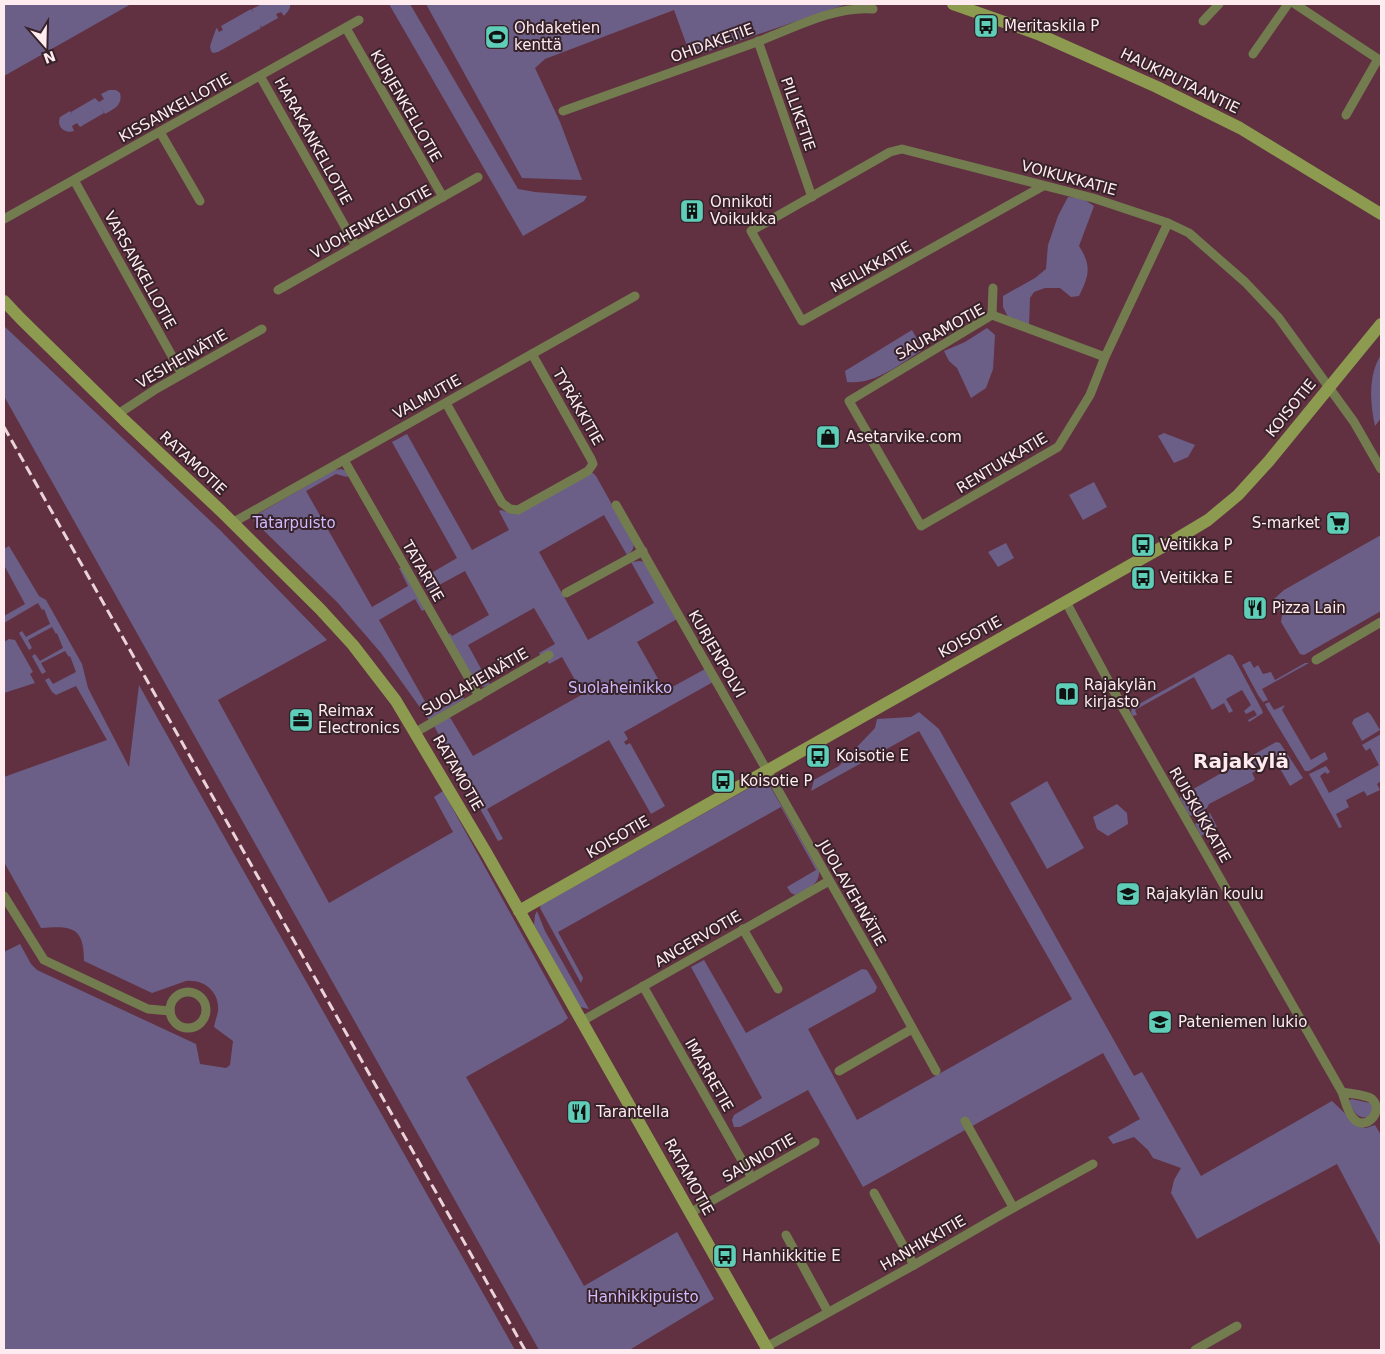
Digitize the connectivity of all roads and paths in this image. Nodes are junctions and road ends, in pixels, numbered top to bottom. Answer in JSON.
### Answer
{"nodes":[{"id":1,"x":953,"y":4,"type":"edge"},
{"id":2,"x":1219,"y":4,"type":"edge"},
{"id":3,"x":1288,"y":4,"type":"edge"},
{"id":4,"x":1295,"y":4,"type":"edge"},
{"id":5,"x":873,"y":9,"type":"dead end"},
{"id":6,"x":359,"y":20,"type":"dead end"},
{"id":7,"x":1203,"y":21,"type":"dead end"},
{"id":8,"x":346,"y":28,"type":"junction"},
{"id":9,"x":758,"y":41,"type":"junction"},
{"id":10,"x":1252,"y":54,"type":"dead end"},
{"id":11,"x":1379,"y":60,"type":"edge"},
{"id":12,"x":260,"y":76,"type":"junction"},
{"id":13,"x":563,"y":111,"type":"dead end"},
{"id":14,"x":1346,"y":115,"type":"dead end"},
{"id":15,"x":160,"y":132,"type":"junction"},
{"id":16,"x":478,"y":177,"type":"dead end"},
{"id":17,"x":74,"y":180,"type":"junction"},
{"id":18,"x":1043,"y":186,"type":"junction"},
{"id":19,"x":443,"y":197,"type":"junction"},
{"id":20,"x":812,"y":197,"type":"junction"},
{"id":21,"x":200,"y":201,"type":"dead end"},
{"id":22,"x":1381,"y":214,"type":"edge"},
{"id":23,"x":4,"y":220,"type":"edge"},
{"id":24,"x":1168,"y":223,"type":"junction"},
{"id":25,"x":751,"y":231,"type":"joint"},
{"id":26,"x":356,"y":246,"type":"junction"},
{"id":27,"x":993,"y":288,"type":"dead end"},
{"id":28,"x":278,"y":290,"type":"dead end"},
{"id":29,"x":635,"y":296,"type":"dead end"},
{"id":30,"x":4,"y":301,"type":"edge"},
{"id":31,"x":992,"y":316,"type":"junction"},
{"id":32,"x":1381,"y":324,"type":"edge"},
{"id":33,"x":262,"y":329,"type":"dead end"},
{"id":34,"x":532,"y":354,"type":"junction"},
{"id":35,"x":1105,"y":357,"type":"junction"},
{"id":36,"x":182,"y":374,"type":"junction"},
{"id":37,"x":1329,"y":388,"type":"junction"},
{"id":38,"x":849,"y":401,"type":"joint"},
{"id":39,"x":446,"y":402,"type":"junction"},
{"id":40,"x":118,"y":414,"type":"junction"},
{"id":41,"x":344,"y":460,"type":"junction"},
{"id":42,"x":1381,"y":469,"type":"edge"},
{"id":43,"x":616,"y":505,"type":"dead end"},
{"id":44,"x":232,"y":523,"type":"junction"},
{"id":45,"x":643,"y":551,"type":"junction"},
{"id":46,"x":566,"y":593,"type":"dead end"},
{"id":47,"x":1066,"y":602,"type":"junction"},
{"id":48,"x":1381,"y":622,"type":"edge"},
{"id":49,"x":548,"y":655,"type":"dead end"},
{"id":50,"x":1316,"y":660,"type":"dead end"},
{"id":51,"x":478,"y":696,"type":"junction"},
{"id":52,"x":416,"y":732,"type":"junction"},
{"id":53,"x":768,"y":770,"type":"junction"},
{"id":54,"x":829,"y":881,"type":"junction"},
{"id":55,"x":4,"y":896,"type":"edge"},
{"id":56,"x":520,"y":911,"type":"junction"},
{"id":57,"x":743,"y":929,"type":"junction"},
{"id":58,"x":643,"y":986,"type":"junction"},
{"id":59,"x":778,"y":989,"type":"dead end"},
{"id":60,"x":170,"y":1011,"type":"junction"},
{"id":61,"x":582,"y":1021,"type":"junction"},
{"id":62,"x":912,"y":1030,"type":"junction"},
{"id":63,"x":839,"y":1071,"type":"dead end"},
{"id":64,"x":936,"y":1071,"type":"dead end"},
{"id":65,"x":1342,"y":1092,"type":"dead end"},
{"id":66,"x":965,"y":1121,"type":"dead end"},
{"id":67,"x":815,"y":1142,"type":"dead end"},
{"id":68,"x":1093,"y":1164,"type":"dead end"},
{"id":69,"x":752,"y":1178,"type":"junction"},
{"id":70,"x":874,"y":1193,"type":"dead end"},
{"id":71,"x":1013,"y":1207,"type":"junction"},
{"id":72,"x":690,"y":1213,"type":"junction"},
{"id":73,"x":786,"y":1235,"type":"dead end"},
{"id":74,"x":914,"y":1265,"type":"junction"},
{"id":75,"x":828,"y":1312,"type":"junction"},
{"id":76,"x":1236,"y":1326,"type":"dead end"},
{"id":77,"x":767,"y":1349,"type":"edge"},
{"id":78,"x":1195,"y":1350,"type":"edge"}],
"edges":[{"from":1,"to":22,"type":"street","name":"HAUKIPUTAANTIE"},
{"from":2,"to":7,"type":"street"},
{"from":3,"to":10,"type":"street"},
{"from":4,"to":11,"type":"street"},
{"from":5,"to":9,"type":"street","name":"OHDAKETIE"},
{"from":6,"to":8,"type":"street","name":"KISSANKELLOTIE"},
{"from":8,"to":12,"type":"street","name":"KISSANKELLOTIE"},
{"from":8,"to":19,"type":"street","name":"KURJENKELLOTIE"},
{"from":9,"to":13,"type":"street","name":"OHDAKETIE"},
{"from":9,"to":20,"type":"street","name":"PILLIKETIE"},
{"from":11,"to":14,"type":"street"},
{"from":12,"to":15,"type":"street","name":"KISSANKELLOTIE"},
{"from":12,"to":26,"type":"street","name":"HARAKANKELLOTIE"},
{"from":15,"to":17,"type":"street","name":"KISSANKELLOTIE"},
{"from":15,"to":21,"type":"street"},
{"from":16,"to":19,"type":"street","name":"VUOHENKELLOTIE"},
{"from":17,"to":23,"type":"street","name":"KISSANKELLOTIE"},
{"from":17,"to":36,"type":"street","name":"VARSANKELLOTIE"},
{"from":18,"to":20,"type":"street","name":"VOIKUKKATIE"},
{"from":18,"to":24,"type":"street","name":"VOIKUKKATIE"},
{"from":18,"to":25,"type":"street","name":"NEILIKKATIE"},
{"from":19,"to":26,"type":"street","name":"VUOHENKELLOTIE"},
{"from":20,"to":25,"type":"street","name":"VOIKUKKATIE"},
{"from":24,"to":35,"type":"street","name":"RENTUKKATIE"},
{"from":24,"to":37,"type":"street","name":"VOIKUKKATIE"},
{"from":26,"to":28,"type":"street","name":"VUOHENKELLOTIE"},
{"from":27,"to":31,"type":"street"},
{"from":29,"to":34,"type":"street","name":"VALMUTIE"},
{"from":30,"to":40,"type":"street","name":"RATAMOTIE"},
{"from":31,"to":35,"type":"street","name":"SAURAMOTIE"},
{"from":31,"to":38,"type":"street","name":"SAURAMOTIE"},
{"from":32,"to":37,"type":"street","name":"KOISOTIE"},
{"from":33,"to":36,"type":"street","name":"VESIHEINÄTIE"},
{"from":34,"to":39,"type":"street","name":"VALMUTIE"},
{"from":34,"to":39,"type":"street","name":"TYRÄKKITIE"},
{"from":35,"to":38,"type":"street","name":"RENTUKKATIE"},
{"from":36,"to":40,"type":"street","name":"VESIHEINÄTIE"},
{"from":37,"to":42,"type":"street","name":"VOIKUKKATIE"},
{"from":37,"to":47,"type":"street","name":"KOISOTIE"},
{"from":39,"to":41,"type":"street","name":"VALMUTIE"},
{"from":40,"to":44,"type":"street","name":"RATAMOTIE"},
{"from":41,"to":44,"type":"street","name":"VALMUTIE"},
{"from":41,"to":51,"type":"street","name":"TATARTIE"},
{"from":43,"to":45,"type":"street","name":"KURJENPOLVI"},
{"from":44,"to":52,"type":"street","name":"RATAMOTIE"},
{"from":45,"to":46,"type":"street"},
{"from":45,"to":53,"type":"street","name":"KURJENPOLVI"},
{"from":47,"to":53,"type":"street","name":"KOISOTIE"},
{"from":47,"to":65,"type":"street","name":"RUISKUKKATIE"},
{"from":48,"to":50,"type":"street"},
{"from":49,"to":51,"type":"street","name":"SUOLAHEINÄTIE"},
{"from":51,"to":52,"type":"street","name":"SUOLAHEINÄTIE"},
{"from":52,"to":56,"type":"street","name":"RATAMOTIE"},
{"from":53,"to":54,"type":"street","name":"JUOLAVEHNÄTIE"},
{"from":53,"to":56,"type":"street","name":"KOISOTIE"},
{"from":54,"to":57,"type":"street","name":"ANGERVOTIE"},
{"from":54,"to":62,"type":"street","name":"JUOLAVEHNÄTIE"},
{"from":55,"to":60,"type":"street"},
{"from":56,"to":61,"type":"street","name":"RATAMOTIE"},
{"from":57,"to":58,"type":"street","name":"ANGERVOTIE"},
{"from":57,"to":59,"type":"street"},
{"from":58,"to":61,"type":"street","name":"ANGERVOTIE"},
{"from":58,"to":69,"type":"street","name":"IMARRETIE"},
{"from":60,"to":60,"type":"street"},
{"from":61,"to":72,"type":"street","name":"RATAMOTIE"},
{"from":62,"to":63,"type":"street"},
{"from":62,"to":64,"type":"street","name":"JUOLAVEHNÄTIE"},
{"from":66,"to":71,"type":"street"},
{"from":67,"to":69,"type":"street","name":"SAUNIOTIE"},
{"from":68,"to":71,"type":"street","name":"HANHIKKITIE"},
{"from":69,"to":72,"type":"street","name":"SAUNIOTIE"},
{"from":70,"to":74,"type":"street"},
{"from":71,"to":74,"type":"street","name":"HANHIKKITIE"},
{"from":72,"to":77,"type":"street","name":"RATAMOTIE"},
{"from":73,"to":75,"type":"street"},
{"from":74,"to":75,"type":"street","name":"HANHIKKITIE"},
{"from":75,"to":77,"type":"street","name":"HANHIKKITIE"},
{"from":76,"to":78,"type":"street"}]}
